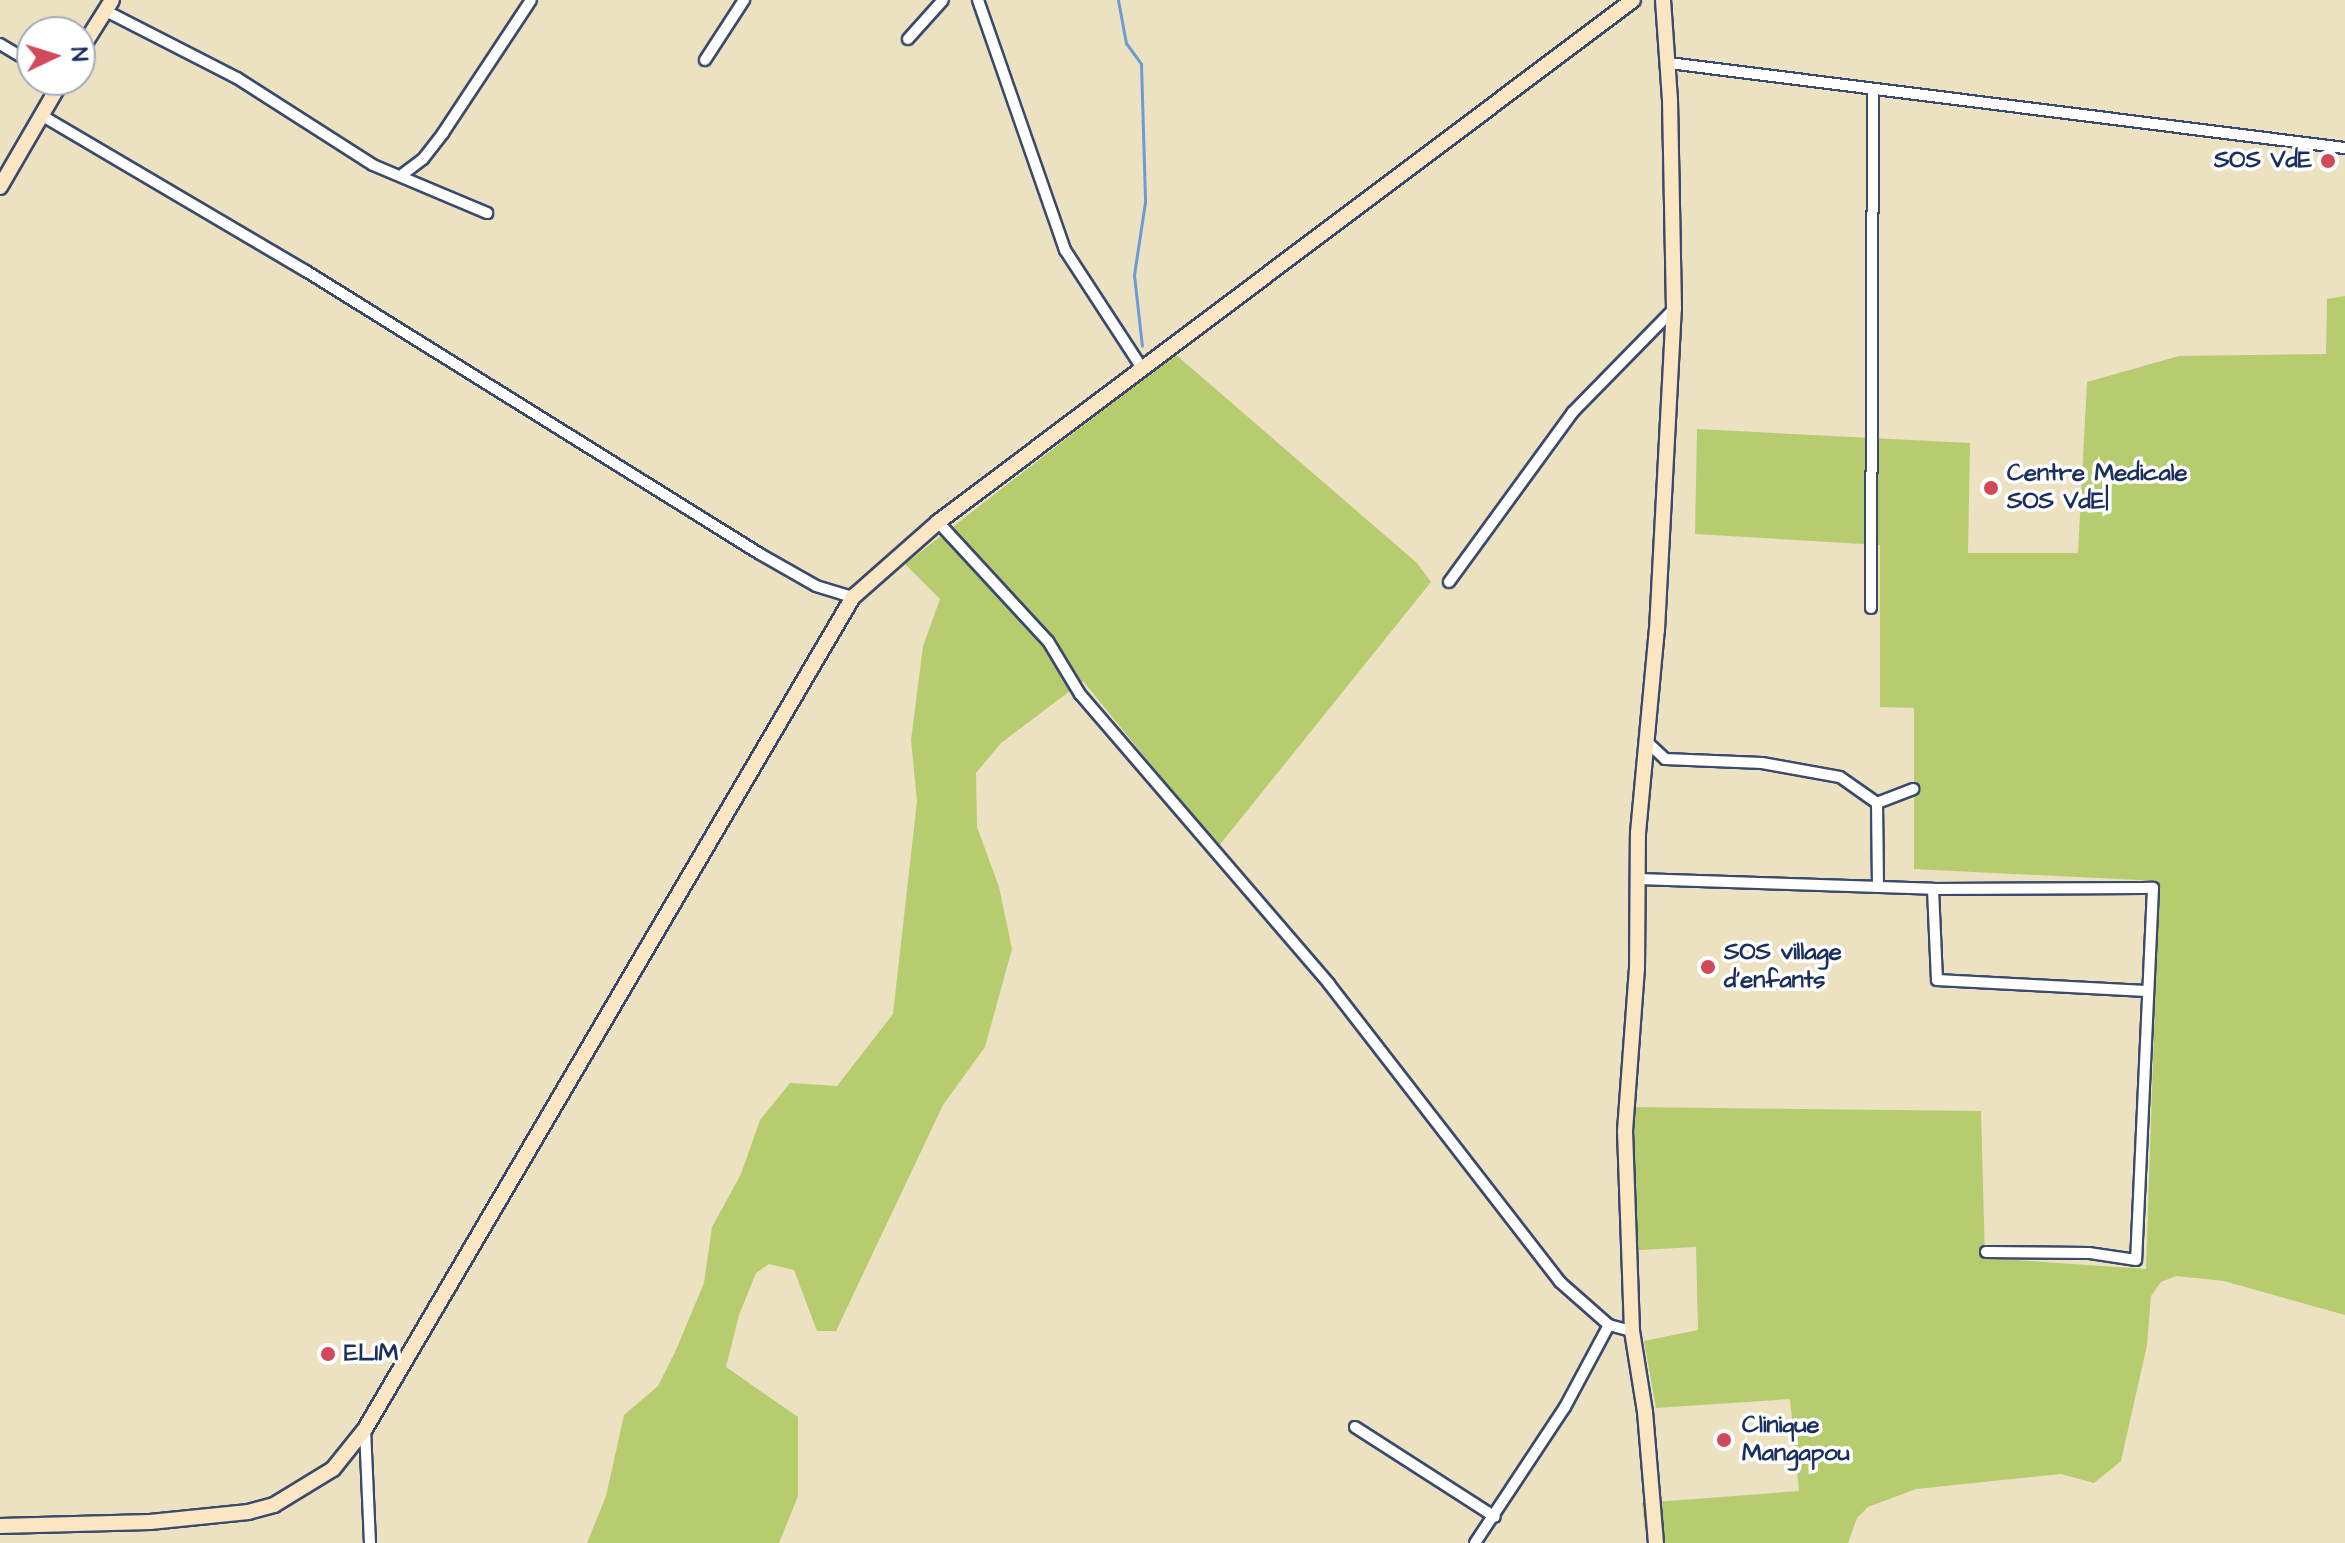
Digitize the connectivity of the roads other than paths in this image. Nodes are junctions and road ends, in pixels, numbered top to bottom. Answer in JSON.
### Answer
{"nodes":[{"id":1,"x":531,"y":0,"type":"edge"},
{"id":2,"x":744,"y":0,"type":"edge"},
{"id":3,"x":943,"y":0,"type":"edge"},
{"id":4,"x":978,"y":0,"type":"edge"},
{"id":5,"x":1633,"y":0,"type":"edge"},
{"id":6,"x":1663,"y":0,"type":"edge"},
{"id":7,"x":109,"y":5,"type":"edge"},
{"id":8,"x":96,"y":26,"type":"edge"},
{"id":9,"x":908,"y":39,"type":"dead end"},
{"id":10,"x":705,"y":60,"type":"dead end"},
{"id":11,"x":1669,"y":63,"type":"junction"},
{"id":12,"x":1873,"y":91,"type":"junction"},
{"id":13,"x":52,"y":96,"type":"edge"},
{"id":14,"x":41,"y":115,"type":"junction"},
{"id":15,"x":2345,"y":148,"type":"edge"},
{"id":16,"x":403,"y":174,"type":"junction"},
{"id":17,"x":0,"y":187,"type":"edge"},
{"id":18,"x":487,"y":213,"type":"dead end"},
{"id":19,"x":1674,"y":309,"type":"junction"},
{"id":20,"x":1142,"y":368,"type":"junction"},
{"id":21,"x":938,"y":522,"type":"junction"},
{"id":22,"x":1449,"y":582,"type":"dead end"},
{"id":23,"x":853,"y":597,"type":"junction"},
{"id":24,"x":1871,"y":608,"type":"dead end"},
{"id":25,"x":1645,"y":739,"type":"junction"},
{"id":26,"x":1913,"y":789,"type":"dead end"},
{"id":27,"x":1877,"y":803,"type":"junction"},
{"id":28,"x":1638,"y":879,"type":"junction"},
{"id":29,"x":1878,"y":887,"type":"junction"},
{"id":30,"x":1933,"y":889,"type":"junction"},
{"id":31,"x":2146,"y":991,"type":"junction"},
{"id":32,"x":1986,"y":1252,"type":"dead end"},
{"id":33,"x":1609,"y":1325,"type":"junction"},
{"id":34,"x":1632,"y":1331,"type":"junction"},
{"id":35,"x":1355,"y":1427,"type":"dead end"},
{"id":36,"x":365,"y":1429,"type":"junction"},
{"id":37,"x":1495,"y":1517,"type":"junction"},
{"id":38,"x":0,"y":1526,"type":"edge"},
{"id":39,"x":370,"y":1543,"type":"edge"},
{"id":40,"x":1475,"y":1543,"type":"edge"},
{"id":41,"x":1656,"y":1543,"type":"edge"}],
"edges":[{"from":1,"to":16,"type":"street"},
{"from":2,"to":10,"type":"street"},
{"from":3,"to":9,"type":"street"},
{"from":4,"to":20,"type":"street"},
{"from":5,"to":20,"type":"street"},
{"from":6,"to":11,"type":"street"},
{"from":7,"to":8,"type":"street"},
{"from":7,"to":16,"type":"street"},
{"from":11,"to":12,"type":"street"},
{"from":11,"to":19,"type":"street"},
{"from":12,"to":15,"type":"street"},
{"from":12,"to":24,"type":"street"},
{"from":13,"to":14,"type":"street"},
{"from":14,"to":17,"type":"street"},
{"from":14,"to":23,"type":"street"},
{"from":16,"to":18,"type":"street"},
{"from":19,"to":22,"type":"street"},
{"from":19,"to":25,"type":"street"},
{"from":20,"to":21,"type":"street"},
{"from":21,"to":23,"type":"street"},
{"from":21,"to":33,"type":"street"},
{"from":23,"to":36,"type":"street"},
{"from":25,"to":27,"type":"street"},
{"from":25,"to":28,"type":"street"},
{"from":26,"to":27,"type":"street"},
{"from":27,"to":29,"type":"street"},
{"from":28,"to":29,"type":"street"},
{"from":28,"to":34,"type":"street"},
{"from":29,"to":30,"type":"street"},
{"from":30,"to":31,"type":"street"},
{"from":30,"to":31,"type":"street"},
{"from":31,"to":32,"type":"street"},
{"from":33,"to":34,"type":"street"},
{"from":33,"to":37,"type":"street"},
{"from":34,"to":41,"type":"street"},
{"from":35,"to":37,"type":"street"},
{"from":36,"to":38,"type":"street"},
{"from":36,"to":39,"type":"street"},
{"from":37,"to":40,"type":"street"}]}
